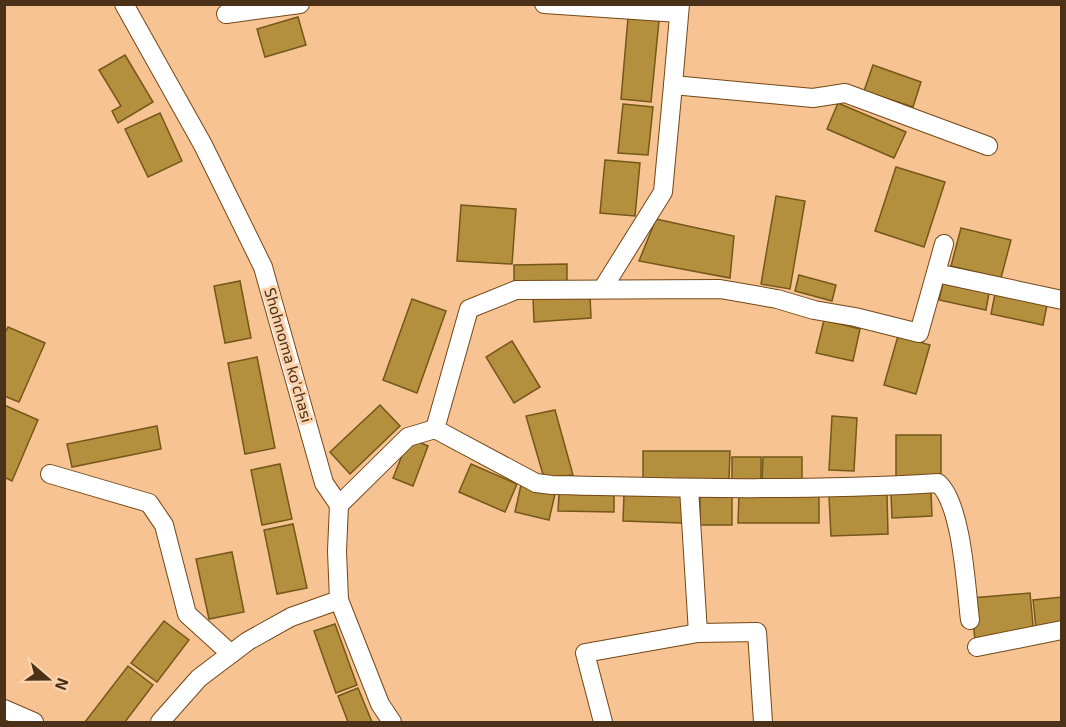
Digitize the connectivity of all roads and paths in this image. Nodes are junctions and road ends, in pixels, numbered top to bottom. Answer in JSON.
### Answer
{"nodes":[{"id":1,"x":124,"y":4,"type":"edge"},
{"id":2,"x":300,"y":4,"type":"edge"},
{"id":3,"x":544,"y":4,"type":"edge"},
{"id":4,"x":680,"y":9,"type":"edge"},
{"id":5,"x":226,"y":14,"type":"dead end"},
{"id":6,"x":673,"y":85,"type":"junction"},
{"id":7,"x":988,"y":146,"type":"dead end"},
{"id":8,"x":944,"y":244,"type":"dead end"},
{"id":9,"x":936,"y":273,"type":"junction"},
{"id":10,"x":603,"y":288,"type":"junction"},
{"id":11,"x":1062,"y":300,"type":"edge"},
{"id":12,"x":435,"y":429,"type":"junction"},
{"id":13,"x":50,"y":474,"type":"dead end"},
{"id":14,"x":689,"y":488,"type":"junction"},
{"id":15,"x":339,"y":505,"type":"junction"},
{"id":16,"x":339,"y":600,"type":"junction"},
{"id":17,"x":970,"y":620,"type":"dead end"},
{"id":18,"x":1062,"y":630,"type":"edge"},
{"id":19,"x":698,"y":633,"type":"junction"},
{"id":20,"x":977,"y":647,"type":"dead end"},
{"id":21,"x":231,"y":654,"type":"junction"},
{"id":22,"x":4,"y":710,"type":"edge"},
{"id":23,"x":34,"y":723,"type":"edge"},
{"id":24,"x":160,"y":723,"type":"edge"},
{"id":25,"x":392,"y":723,"type":"edge"},
{"id":26,"x":603,"y":723,"type":"edge"},
{"id":27,"x":763,"y":723,"type":"edge"}],
"edges":[{"from":1,"to":15,"type":"street","name":"Shohnoma ko'chasi"},
{"from":2,"to":5,"type":"street"},
{"from":3,"to":4,"type":"street"},
{"from":4,"to":6,"type":"street"},
{"from":6,"to":7,"type":"street"},
{"from":6,"to":10,"type":"street"},
{"from":8,"to":9,"type":"street"},
{"from":9,"to":10,"type":"street"},
{"from":9,"to":11,"type":"street"},
{"from":10,"to":12,"type":"street"},
{"from":12,"to":14,"type":"street"},
{"from":12,"to":15,"type":"street"},
{"from":13,"to":21,"type":"street"},
{"from":14,"to":17,"type":"street"},
{"from":14,"to":19,"type":"street"},
{"from":15,"to":16,"type":"street"},
{"from":16,"to":21,"type":"street"},
{"from":16,"to":25,"type":"street"},
{"from":18,"to":20,"type":"street"},
{"from":19,"to":26,"type":"street"},
{"from":19,"to":27,"type":"street"},
{"from":21,"to":24,"type":"street"},
{"from":22,"to":23,"type":"street"}]}
